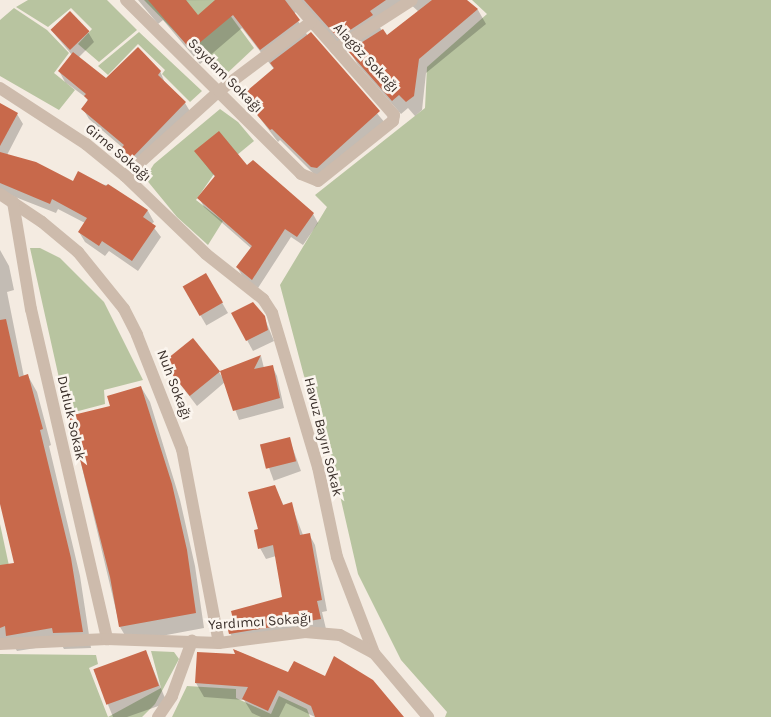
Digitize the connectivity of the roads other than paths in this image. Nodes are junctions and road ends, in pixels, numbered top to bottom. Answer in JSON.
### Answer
{"nodes":[{"id":1,"x":126,"y":0,"type":"edge"},
{"id":2,"x":294,"y":0,"type":"edge"},
{"id":3,"x":412,"y":0,"type":"edge"},
{"id":4,"x":311,"y":22,"type":"junction"},
{"id":5,"x":336,"y":49,"type":"junction"},
{"id":6,"x":0,"y":88,"type":"edge"},
{"id":7,"x":219,"y":91,"type":"junction"},
{"id":8,"x":301,"y":174,"type":"joint"},
{"id":9,"x":125,"y":176,"type":"junction"},
{"id":10,"x":0,"y":194,"type":"edge"},
{"id":11,"x":13,"y":202,"type":"junction"},
{"id":12,"x":206,"y":254,"type":"joint"},
{"id":13,"x":107,"y":640,"type":"junction"},
{"id":14,"x":192,"y":641,"type":"junction"},
{"id":15,"x":219,"y":643,"type":"junction"},
{"id":16,"x":0,"y":644,"type":"edge"},
{"id":17,"x":374,"y":653,"type":"junction"},
{"id":18,"x":158,"y":717,"type":"edge"},
{"id":19,"x":428,"y":717,"type":"edge"}],
"edges":[{"from":1,"to":7,"type":"street","name":"Saydam Sokağı"},
{"from":2,"to":4,"type":"street","name":"Alagöz Sokağı"},
{"from":3,"to":5,"type":"street"},
{"from":4,"to":5,"type":"street","name":"Alagöz Sokağı"},
{"from":4,"to":7,"type":"street"},
{"from":5,"to":8,"type":"street","name":"Alagöz Sokağı"},
{"from":6,"to":9,"type":"street","name":"Girne Sokağı"},
{"from":7,"to":8,"type":"street","name":"Saydam Sokağı"},
{"from":7,"to":9,"type":"street"},
{"from":9,"to":12,"type":"street","name":"Girne Sokağı"},
{"from":10,"to":11,"type":"street","name":"Nuh Sokağı"},
{"from":11,"to":13,"type":"street","name":"Dutluk Sokak"},
{"from":11,"to":15,"type":"street","name":"Nuh Sokağı"},
{"from":12,"to":17,"type":"street","name":"Havuz Bayırı Sokak"},
{"from":13,"to":14,"type":"street","name":"Yardımcı Sokağı"},
{"from":13,"to":16,"type":"street","name":"Yardımcı Sokağı"},
{"from":14,"to":15,"type":"street","name":"Yardımcı Sokağı"},
{"from":14,"to":18,"type":"street"},
{"from":15,"to":17,"type":"street","name":"Yardımcı Sokağı"},
{"from":17,"to":19,"type":"street","name":"Yardımcı Sokağı"}]}
